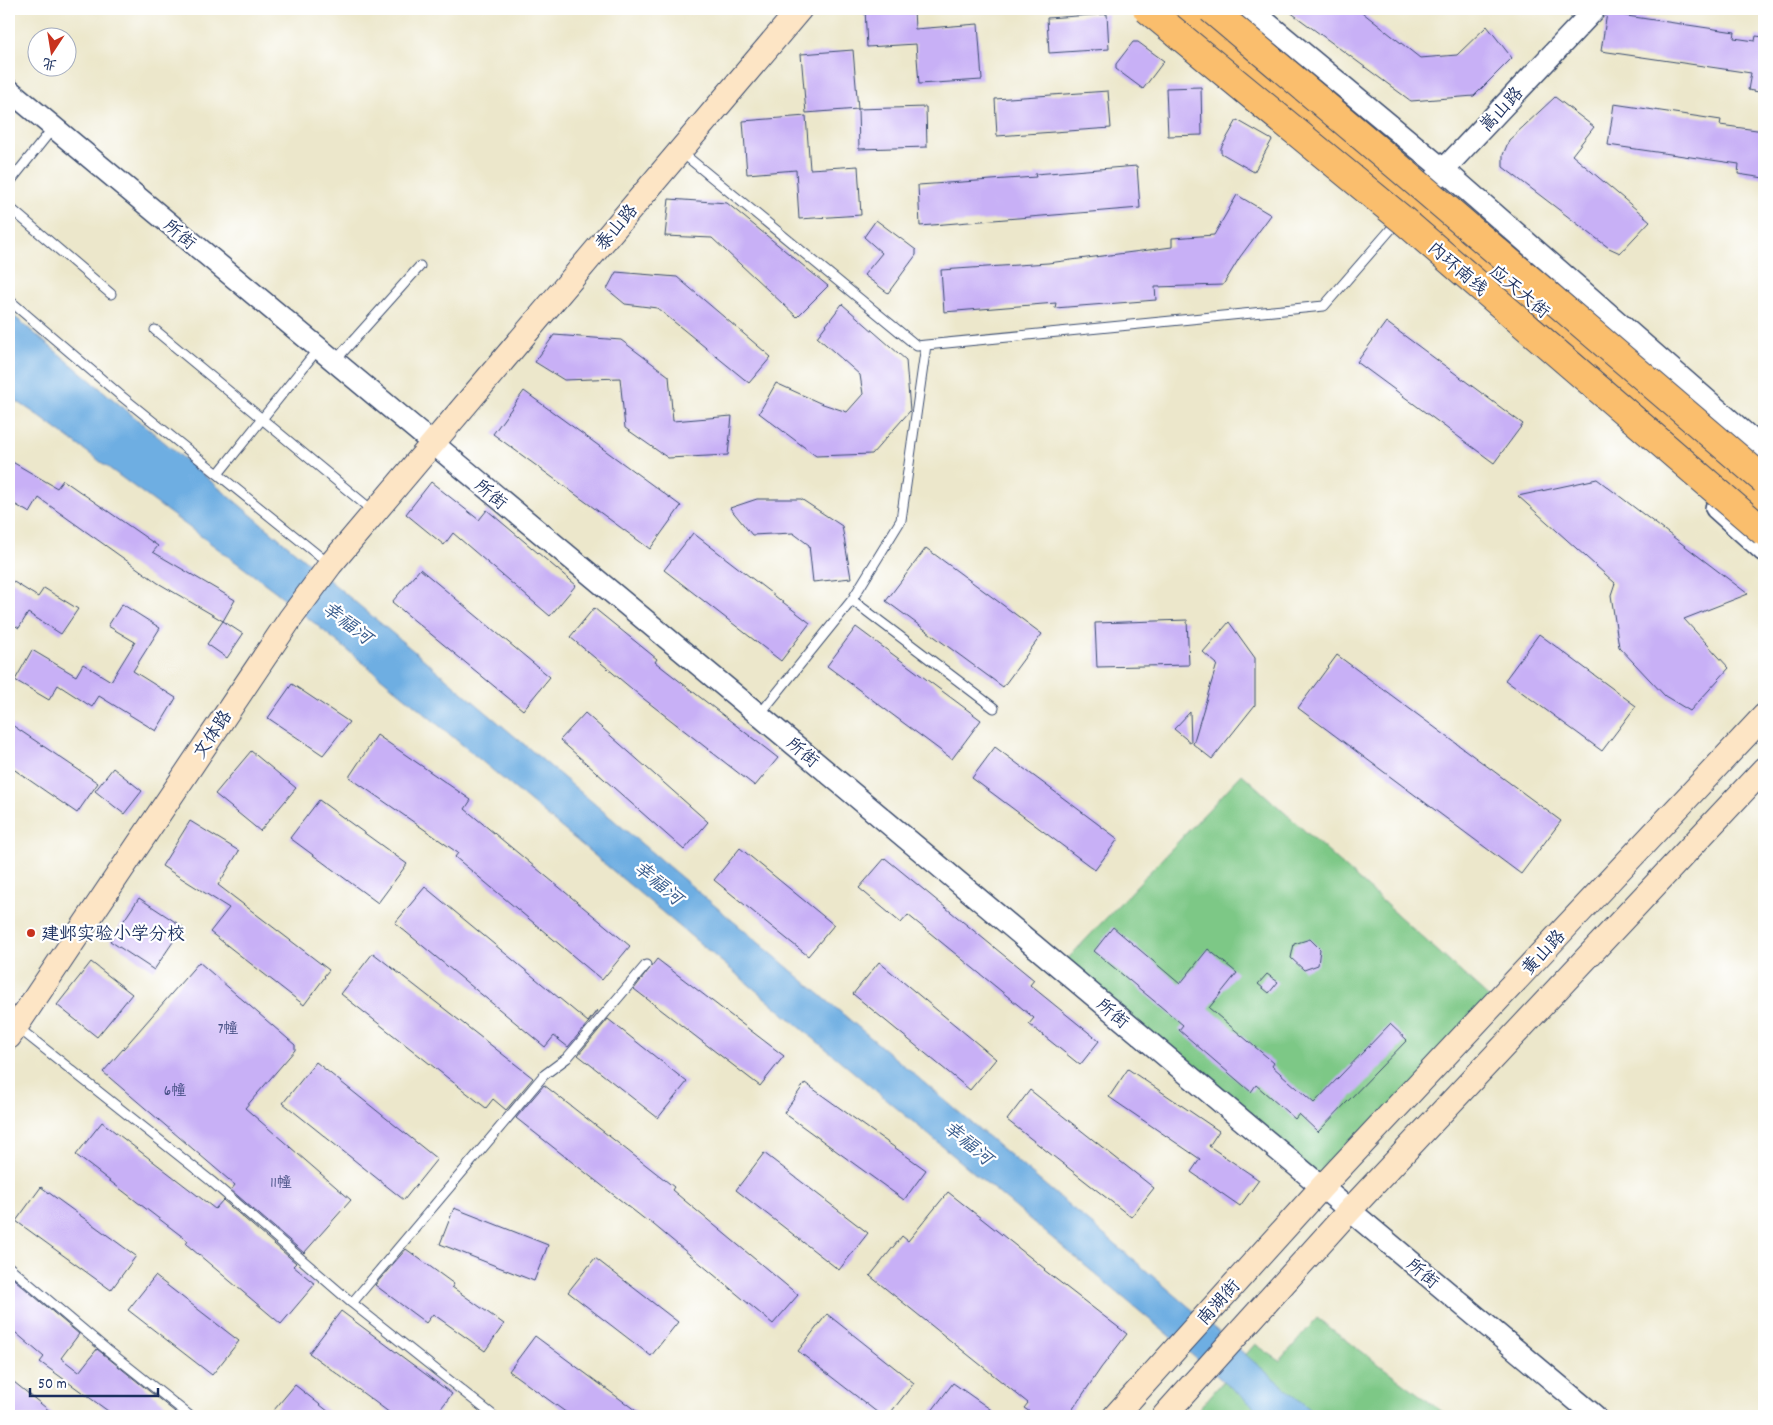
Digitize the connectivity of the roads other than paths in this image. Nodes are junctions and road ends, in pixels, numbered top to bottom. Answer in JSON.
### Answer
{"nodes":[{"id":1,"x":800,"y":9,"type":"edge"},
{"id":2,"x":1147,"y":9,"type":"edge"},
{"id":3,"x":1161,"y":9,"type":"edge"},
{"id":4,"x":1183,"y":9,"type":"edge"},
{"id":5,"x":1211,"y":9,"type":"edge"},
{"id":6,"x":1250,"y":9,"type":"edge"},
{"id":7,"x":1595,"y":9,"type":"edge"},
{"id":8,"x":9,"y":90,"type":"edge"},
{"id":9,"x":53,"y":128,"type":"junction"},
{"id":10,"x":680,"y":151,"type":"junction"},
{"id":11,"x":1444,"y":170,"type":"junction"},
{"id":12,"x":9,"y":183,"type":"edge"},
{"id":13,"x":1411,"y":206,"type":"junction"},
{"id":14,"x":9,"y":207,"type":"edge"},
{"id":15,"x":420,"y":266,"type":"dead end"},
{"id":16,"x":110,"y":294,"type":"dead end"},
{"id":17,"x":9,"y":300,"type":"edge"},
{"id":18,"x":155,"y":330,"type":"dead end"},
{"id":19,"x":926,"y":345,"type":"junction"},
{"id":20,"x":326,"y":356,"type":"junction"},
{"id":21,"x":262,"y":419,"type":"junction"},
{"id":22,"x":431,"y":444,"type":"junction"},
{"id":23,"x":1764,"y":450,"type":"edge"},
{"id":24,"x":218,"y":474,"type":"junction"},
{"id":25,"x":1764,"y":480,"type":"edge"},
{"id":26,"x":1764,"y":498,"type":"edge"},
{"id":27,"x":374,"y":512,"type":"junction"},
{"id":28,"x":1764,"y":517,"type":"edge"},
{"id":29,"x":1764,"y":532,"type":"edge"},
{"id":30,"x":1764,"y":551,"type":"edge"},
{"id":31,"x":327,"y":569,"type":"junction"},
{"id":32,"x":852,"y":600,"type":"junction"},
{"id":33,"x":994,"y":708,"type":"dead end"},
{"id":34,"x":759,"y":715,"type":"junction"},
{"id":35,"x":1764,"y":716,"type":"edge"},
{"id":36,"x":1764,"y":769,"type":"edge"},
{"id":37,"x":646,"y":965,"type":"dead end"},
{"id":38,"x":12,"y":1031,"type":"edge"},
{"id":39,"x":1321,"y":1188,"type":"junction"},
{"id":40,"x":1349,"y":1211,"type":"junction"},
{"id":41,"x":9,"y":1267,"type":"edge"},
{"id":42,"x":352,"y":1303,"type":"junction"},
{"id":43,"x":190,"y":1416,"type":"edge"},
{"id":44,"x":494,"y":1416,"type":"edge"},
{"id":45,"x":1115,"y":1416,"type":"edge"},
{"id":46,"x":1164,"y":1416,"type":"edge"},
{"id":47,"x":1595,"y":1416,"type":"edge"}],
"edges":[{"from":1,"to":10,"type":"main road","name":"泰山路"},
{"from":2,"to":29,"type":"main road","name":"内环南线","bridge":true},
{"from":3,"to":13,"type":"main road","name":"应天大街"},
{"from":4,"to":13,"type":"main road","name":"应天大街"},
{"from":5,"to":25,"type":"main road","bridge":true},
{"from":6,"to":11,"type":"street"},
{"from":7,"to":11,"type":"street","name":"嵩山路"},
{"from":8,"to":9,"type":"street","name":"所街"},
{"from":9,"to":12,"type":"lane"},
{"from":9,"to":20,"type":"street","name":"所街"},
{"from":10,"to":19,"type":"lane"},
{"from":10,"to":22,"type":"main road","name":"泰山路"},
{"from":11,"to":13,"type":"street","name":"嵩山路"},
{"from":11,"to":23,"type":"street"},
{"from":13,"to":19,"type":"lane"},
{"from":13,"to":26,"type":"main road","name":"应天大街"},
{"from":13,"to":28,"type":"main road","name":"应天大街"},
{"from":13,"to":30,"type":"street","name":"应天大街"},
{"from":14,"to":16,"type":"lane"},
{"from":15,"to":20,"type":"lane"},
{"from":17,"to":24,"type":"lane"},
{"from":18,"to":21,"type":"lane"},
{"from":19,"to":32,"type":"lane"},
{"from":20,"to":21,"type":"lane"},
{"from":20,"to":22,"type":"street","name":"所街"},
{"from":21,"to":24,"type":"lane"},
{"from":21,"to":27,"type":"lane"},
{"from":22,"to":27,"type":"main road","name":"文体路"},
{"from":22,"to":34,"type":"street","name":"所街"},
{"from":24,"to":31,"type":"lane"},
{"from":27,"to":31,"type":"main road","name":"文体路"},
{"from":31,"to":38,"type":"main road","name":"文体路"},
{"from":32,"to":33,"type":"lane"},
{"from":32,"to":34,"type":"lane"},
{"from":34,"to":39,"type":"street","name":"所街"},
{"from":35,"to":39,"type":"main road","name":"黄山路"},
{"from":36,"to":40,"type":"main road","name":"黄山路"},
{"from":37,"to":42,"type":"lane"},
{"from":38,"to":42,"type":"lane"},
{"from":39,"to":40,"type":"street","name":"所街"},
{"from":39,"to":45,"type":"main road","name":"南湖街"},
{"from":40,"to":46,"type":"main road","name":"南湖街","bridge":true},
{"from":40,"to":47,"type":"street","name":"所街"},
{"from":41,"to":43,"type":"lane"},
{"from":42,"to":44,"type":"lane"}]}
